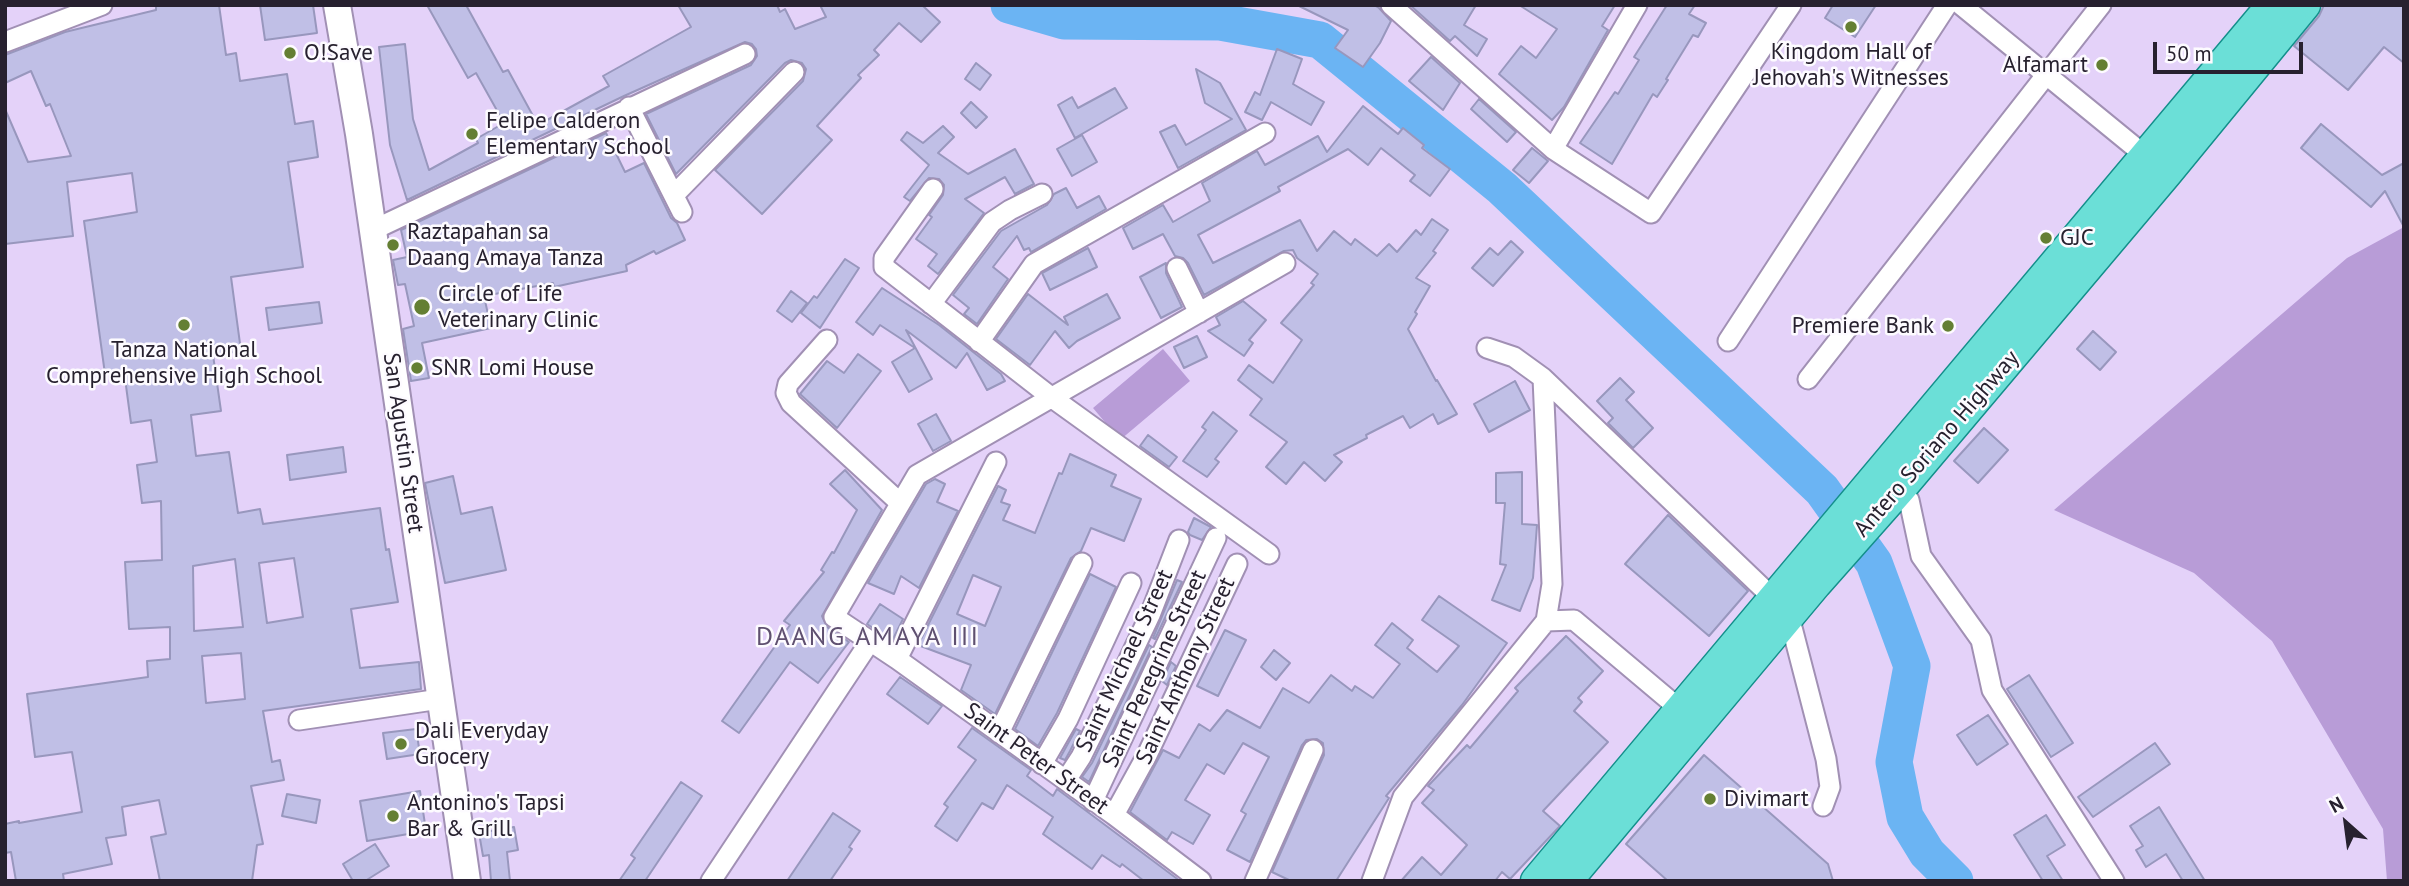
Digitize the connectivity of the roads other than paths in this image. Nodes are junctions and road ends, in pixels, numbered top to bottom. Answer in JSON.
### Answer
{"nodes":[{"id":1,"x":102,"y":5,"type":"edge"},
{"id":2,"x":338,"y":5,"type":"edge"},
{"id":3,"x":1391,"y":5,"type":"edge"},
{"id":4,"x":1637,"y":5,"type":"edge"},
{"id":5,"x":1791,"y":5,"type":"edge"},
{"id":6,"x":1947,"y":5,"type":"edge"},
{"id":7,"x":1961,"y":5,"type":"edge"},
{"id":8,"x":2101,"y":5,"type":"edge"},
{"id":9,"x":2272,"y":5,"type":"edge"},
{"id":10,"x":2305,"y":5,"type":"edge"},
{"id":11,"x":5,"y":42,"type":"edge"},
{"id":12,"x":745,"y":54,"type":"dead end"},
{"id":13,"x":794,"y":72,"type":"dead end"},
{"id":14,"x":2047,"y":73,"type":"junction"},
{"id":15,"x":629,"y":107,"type":"junction"},
{"id":16,"x":1265,"y":133,"type":"dead end"},
{"id":17,"x":1553,"y":149,"type":"junction"},
{"id":18,"x":2157,"y":164,"type":"junction"},
{"id":19,"x":933,"y":189,"type":"dead end"},
{"id":20,"x":1042,"y":194,"type":"dead end"},
{"id":21,"x":373,"y":230,"type":"junction"},
{"id":22,"x":1285,"y":263,"type":"dead end"},
{"id":23,"x":1177,"y":268,"type":"dead end"},
{"id":24,"x":931,"y":304,"type":"junction"},
{"id":25,"x":1199,"y":313,"type":"junction"},
{"id":26,"x":827,"y":340,"type":"dead end"},
{"id":27,"x":1728,"y":341,"type":"dead end"},
{"id":28,"x":979,"y":342,"type":"junction"},
{"id":29,"x":1487,"y":348,"type":"dead end"},
{"id":30,"x":1543,"y":378,"type":"junction"},
{"id":31,"x":1808,"y":379,"type":"dead end"},
{"id":32,"x":1051,"y":397,"type":"junction"},
{"id":33,"x":996,"y":462,"type":"dead end"},
{"id":34,"x":1892,"y":478,"type":"junction"},
{"id":35,"x":900,"y":502,"type":"junction"},
{"id":36,"x":1216,"y":538,"type":"dead end"},
{"id":37,"x":1179,"y":540,"type":"dead end"},
{"id":38,"x":1269,"y":554,"type":"dead end"},
{"id":39,"x":1082,"y":563,"type":"dead end"},
{"id":40,"x":1237,"y":564,"type":"dead end"},
{"id":41,"x":1131,"y":583,"type":"dead end"},
{"id":42,"x":1782,"y":608,"type":"junction"},
{"id":43,"x":1546,"y":621,"type":"junction"},
{"id":44,"x":871,"y":640,"type":"junction"},
{"id":45,"x":897,"y":659,"type":"junction"},
{"id":46,"x":440,"y":699,"type":"junction"},
{"id":47,"x":1690,"y":718,"type":"junction"},
{"id":48,"x":299,"y":720,"type":"dead end"},
{"id":49,"x":999,"y":733,"type":"junction"},
{"id":50,"x":1313,"y":750,"type":"dead end"},
{"id":51,"x":1042,"y":764,"type":"junction"},
{"id":52,"x":1066,"y":780,"type":"junction"},
{"id":53,"x":1093,"y":801,"type":"junction"},
{"id":54,"x":1823,"y":806,"type":"dead end"},
{"id":55,"x":1114,"y":815,"type":"junction"},
{"id":56,"x":467,"y":881,"type":"edge"},
{"id":57,"x":711,"y":881,"type":"edge"},
{"id":58,"x":1200,"y":881,"type":"edge"},
{"id":59,"x":1255,"y":881,"type":"edge"},
{"id":60,"x":1372,"y":881,"type":"edge"},
{"id":61,"x":1536,"y":881,"type":"edge"},
{"id":62,"x":1567,"y":881,"type":"edge"},
{"id":63,"x":2114,"y":881,"type":"edge"}],
"edges":[{"from":1,"to":11,"type":"street"},
{"from":2,"to":21,"type":"main road","name":"San Agustin Street"},
{"from":3,"to":17,"type":"street"},
{"from":4,"to":17,"type":"street"},
{"from":5,"to":17,"type":"street"},
{"from":6,"to":27,"type":"street"},
{"from":7,"to":14,"type":"street"},
{"from":8,"to":14,"type":"street"},
{"from":9,"to":18,"type":"main road","name":"Antero Soriano Highway"},
{"from":10,"to":18,"type":"main road","name":"Antero Soriano Highway"},
{"from":12,"to":15,"type":"street"},
{"from":13,"to":15,"type":"street"},
{"from":14,"to":18,"type":"street"},
{"from":14,"to":31,"type":"street"},
{"from":15,"to":21,"type":"street"},
{"from":16,"to":28,"type":"street"},
{"from":18,"to":34,"type":"main road","name":"Antero Soriano Highway"},
{"from":19,"to":24,"type":"street"},
{"from":20,"to":24,"type":"street"},
{"from":21,"to":46,"type":"main road","name":"San Agustin Street"},
{"from":22,"to":25,"type":"street"},
{"from":23,"to":25,"type":"street"},
{"from":24,"to":28,"type":"street"},
{"from":25,"to":32,"type":"street"},
{"from":26,"to":35,"type":"street"},
{"from":28,"to":32,"type":"street"},
{"from":29,"to":30,"type":"street"},
{"from":30,"to":42,"type":"street"},
{"from":30,"to":43,"type":"street"},
{"from":32,"to":35,"type":"street"},
{"from":32,"to":38,"type":"street"},
{"from":33,"to":45,"type":"street"},
{"from":34,"to":42,"type":"main road","name":"Antero Soriano Highway"},
{"from":34,"to":63,"type":"street"},
{"from":35,"to":44,"type":"street","name":"Saint Peter Street"},
{"from":36,"to":53,"type":"street","name":"Saint Peregrine Street"},
{"from":37,"to":52,"type":"street","name":"Saint Michael Street"},
{"from":39,"to":49,"type":"street"},
{"from":40,"to":55,"type":"street","name":"Saint Anthony Street"},
{"from":41,"to":51,"type":"street"},
{"from":42,"to":47,"type":"main road","name":"Antero Soriano Highway"},
{"from":42,"to":54,"type":"street"},
{"from":43,"to":47,"type":"street"},
{"from":43,"to":60,"type":"street"},
{"from":44,"to":45,"type":"street","name":"Saint Peter Street"},
{"from":44,"to":57,"type":"street"},
{"from":45,"to":49,"type":"street","name":"Saint Peter Street"},
{"from":46,"to":48,"type":"street"},
{"from":46,"to":56,"type":"main road","name":"San Agustin Street"},
{"from":47,"to":61,"type":"main road","name":"Antero Soriano Highway"},
{"from":47,"to":62,"type":"main road","name":"Antero Soriano Highway"},
{"from":49,"to":51,"type":"street","name":"Saint Peter Street"},
{"from":50,"to":59,"type":"street"},
{"from":51,"to":52,"type":"street","name":"Saint Peter Street"},
{"from":52,"to":53,"type":"street","name":"Saint Peter Street"},
{"from":53,"to":55,"type":"street","name":"Saint Peter Street"},
{"from":55,"to":58,"type":"street","name":"Saint Peter Street"}]}
